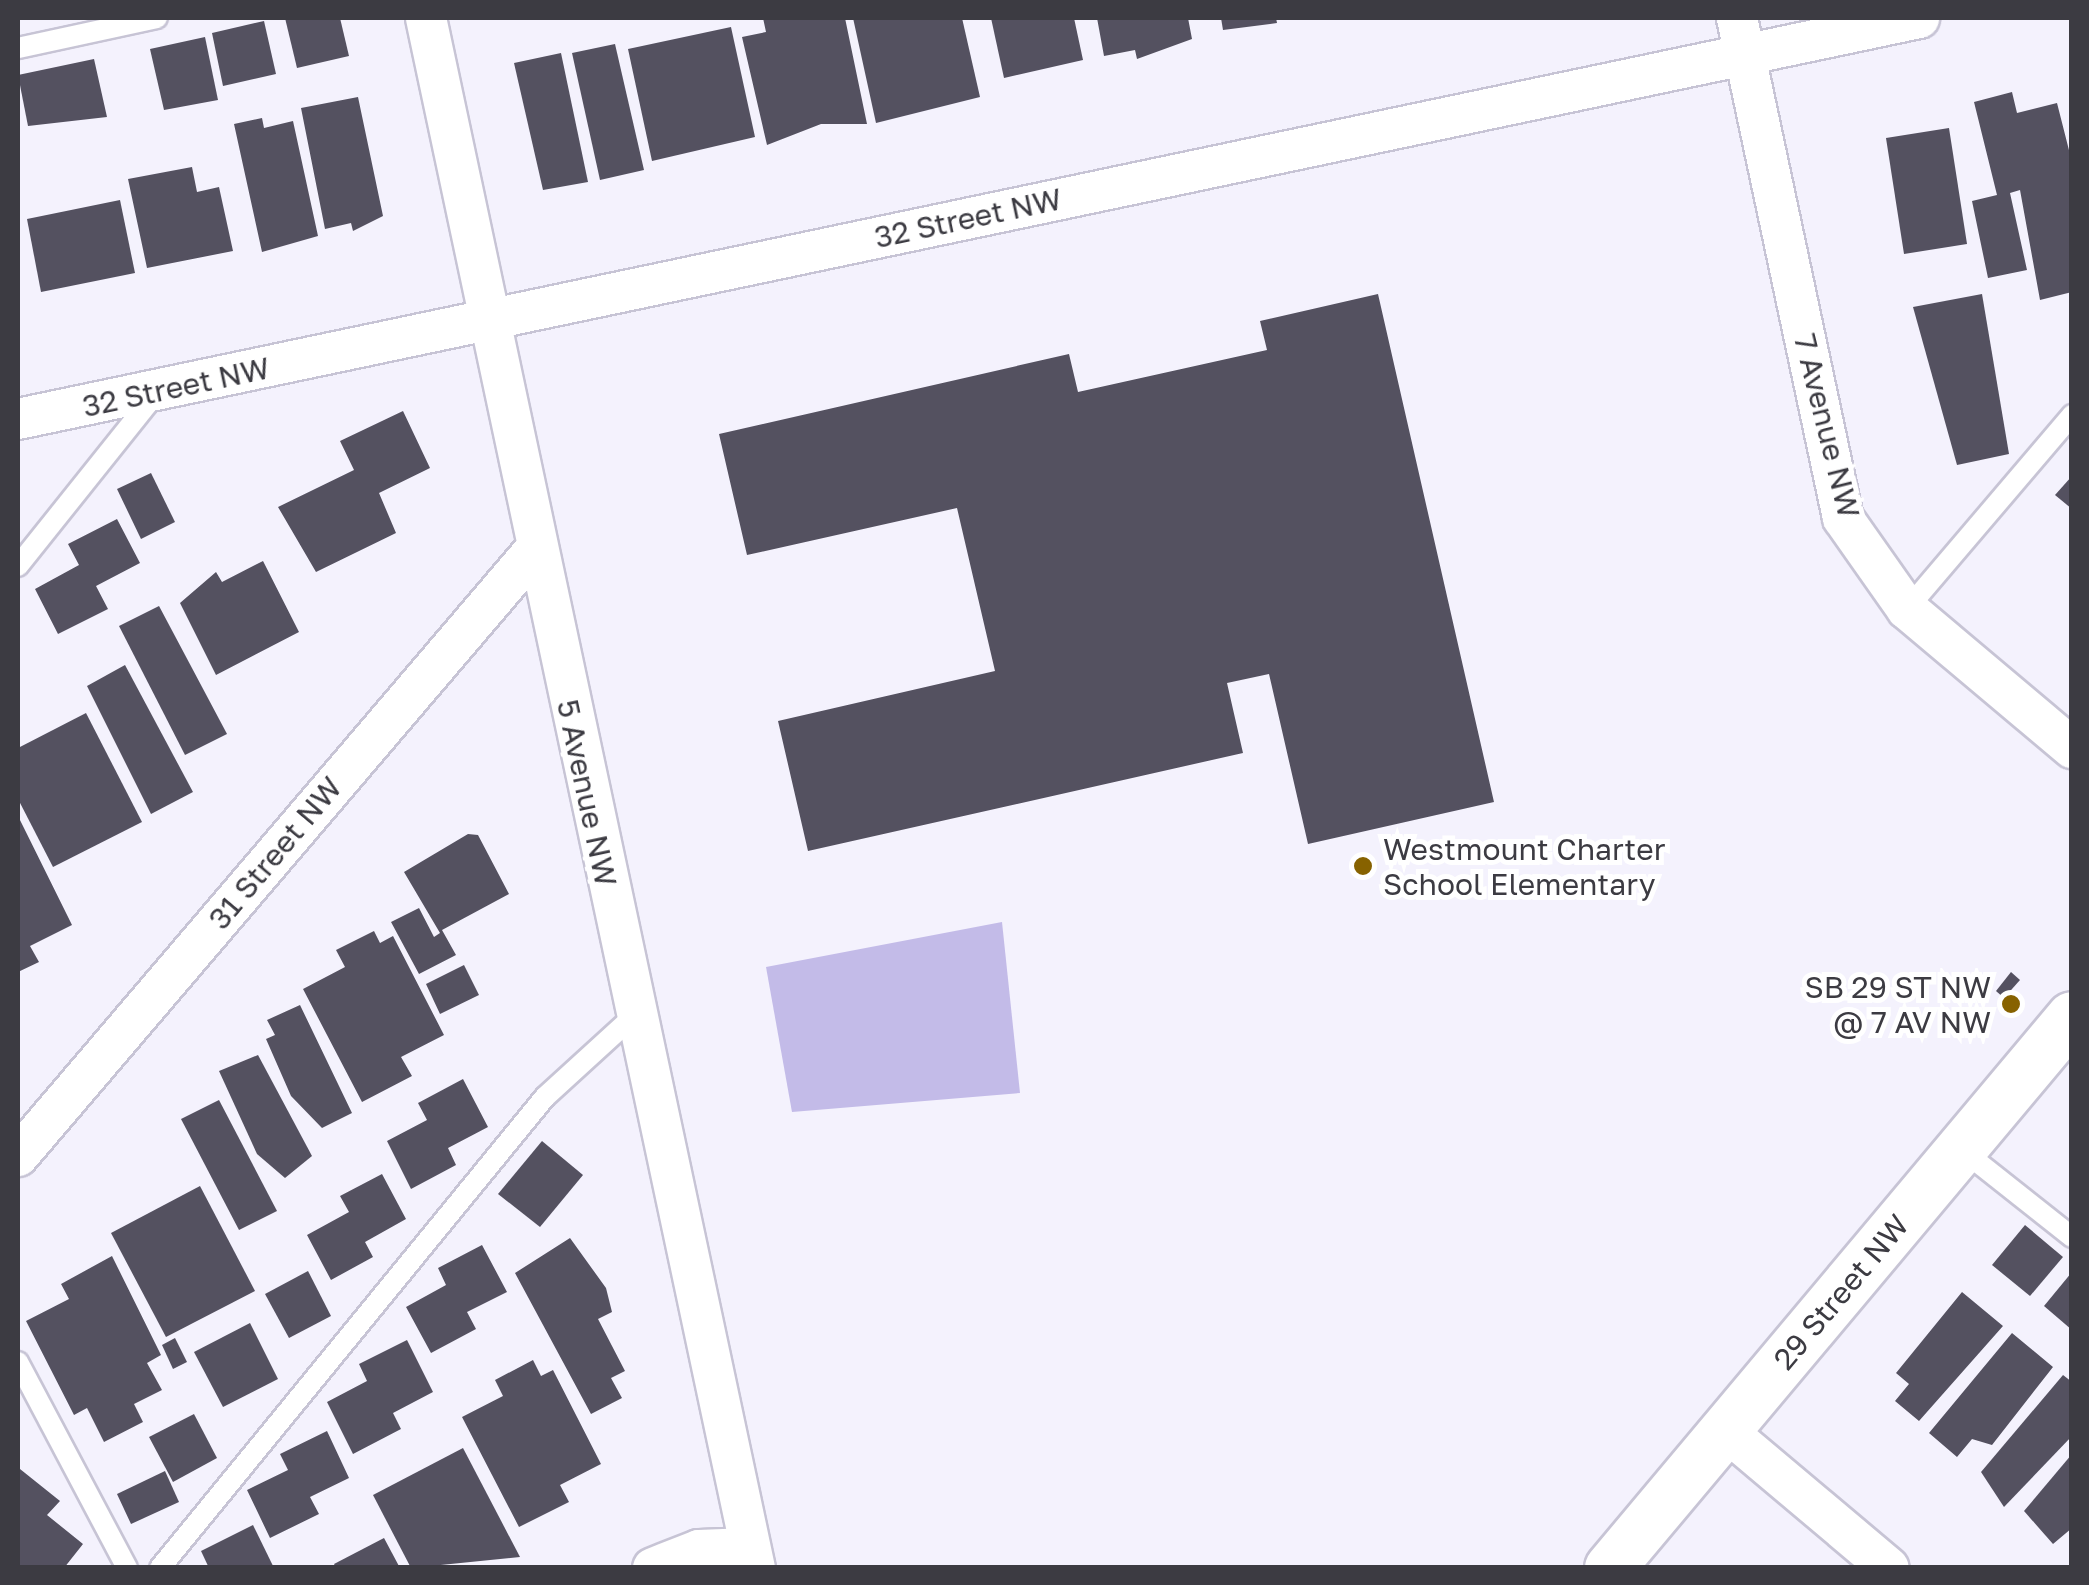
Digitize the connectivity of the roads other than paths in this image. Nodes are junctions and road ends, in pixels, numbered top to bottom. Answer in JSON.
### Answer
{"nodes":[{"id":1,"x":157,"y":18,"type":"edge"},
{"id":2,"x":426,"y":18,"type":"edge"},
{"id":3,"x":1919,"y":18,"type":"edge"},
{"id":4,"x":1741,"y":35,"type":"edge"},
{"id":5,"x":18,"y":48,"type":"edge"},
{"id":6,"x":489,"y":322,"type":"junction"},
{"id":7,"x":158,"y":392,"type":"junction"},
{"id":8,"x":2072,"y":414,"type":"edge"},
{"id":9,"x":18,"y":419,"type":"edge"},
{"id":10,"x":534,"y":552,"type":"junction"},
{"id":11,"x":18,"y":566,"type":"edge"},
{"id":12,"x":1906,"y":609,"type":"junction"},
{"id":13,"x":2072,"y":748,"type":"edge"},
{"id":14,"x":636,"y":1014,"type":"junction"},
{"id":15,"x":2072,"y":1017,"type":"edge"},
{"id":16,"x":1961,"y":1149,"type":"junction"},
{"id":17,"x":18,"y":1156,"type":"edge"},
{"id":18,"x":2072,"y":1237,"type":"edge"},
{"id":19,"x":18,"y":1362,"type":"edge"},
{"id":20,"x":1725,"y":1430,"type":"junction"},
{"id":21,"x":752,"y":1558,"type":"edge"},
{"id":22,"x":127,"y":1568,"type":"edge"},
{"id":23,"x":160,"y":1568,"type":"edge"},
{"id":24,"x":653,"y":1568,"type":"edge"},
{"id":25,"x":1610,"y":1568,"type":"edge"},
{"id":26,"x":1889,"y":1568,"type":"edge"}],
"edges":[{"from":1,"to":5,"type":"lane"},
{"from":2,"to":6,"type":"street","name":"5 Avenue NW"},
{"from":3,"to":4,"type":"street","name":"32 Street NW"},
{"from":4,"to":6,"type":"street","name":"32 Street NW"},
{"from":4,"to":12,"type":"street","name":"7 Avenue NW"},
{"from":6,"to":7,"type":"street","name":"32 Street NW"},
{"from":6,"to":10,"type":"street","name":"5 Avenue NW"},
{"from":7,"to":9,"type":"street","name":"32 Street NW"},
{"from":7,"to":11,"type":"lane"},
{"from":8,"to":12,"type":"lane"},
{"from":10,"to":14,"type":"street","name":"5 Avenue NW"},
{"from":10,"to":17,"type":"street","name":"31 Street NW"},
{"from":12,"to":13,"type":"street","name":"7 Avenue NW"},
{"from":14,"to":21,"type":"street","name":"5 Avenue NW"},
{"from":14,"to":23,"type":"lane"},
{"from":15,"to":16,"type":"street","name":"29 Street NW"},
{"from":16,"to":18,"type":"lane"},
{"from":16,"to":20,"type":"street","name":"29 Street NW"},
{"from":19,"to":22,"type":"lane"},
{"from":20,"to":25,"type":"street","name":"29 Street NW"},
{"from":20,"to":26,"type":"street"},
{"from":21,"to":24,"type":"street"}]}
